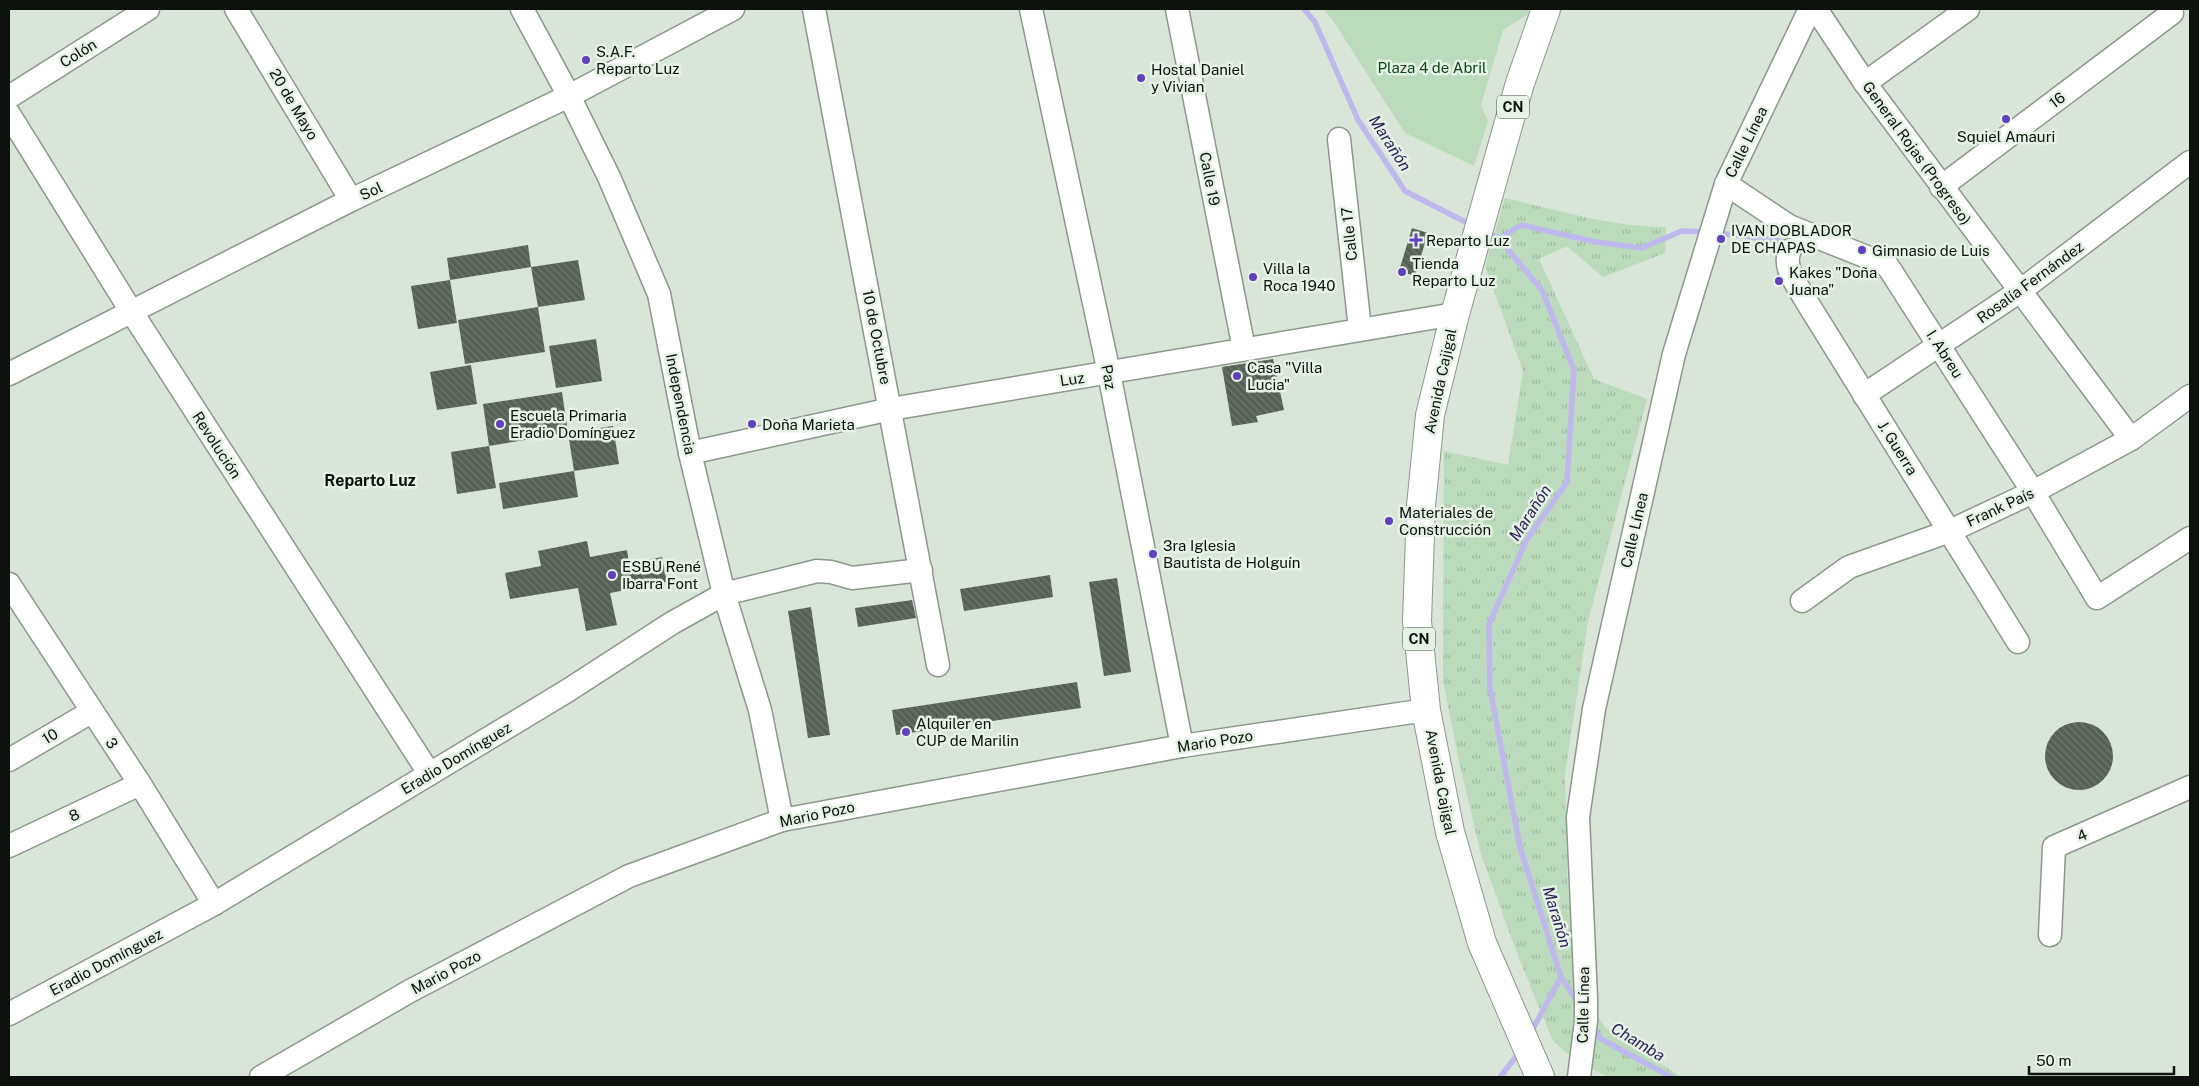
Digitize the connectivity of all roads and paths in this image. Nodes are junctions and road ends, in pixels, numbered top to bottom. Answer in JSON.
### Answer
{"nodes":[{"id":1,"x":148,"y":9,"type":"edge"},
{"id":2,"x":522,"y":9,"type":"edge"},
{"id":3,"x":733,"y":9,"type":"edge"},
{"id":4,"x":814,"y":9,"type":"edge"},
{"id":5,"x":1031,"y":9,"type":"edge"},
{"id":6,"x":1177,"y":9,"type":"edge"},
{"id":7,"x":1546,"y":9,"type":"edge"},
{"id":8,"x":1810,"y":9,"type":"edge"},
{"id":9,"x":1816,"y":9,"type":"edge"},
{"id":10,"x":1968,"y":9,"type":"edge"},
{"id":11,"x":242,"y":11,"type":"edge"},
{"id":12,"x":2172,"y":13,"type":"dead end"},
{"id":13,"x":125,"y":15,"type":"edge"},
{"id":14,"x":1865,"y":83,"type":"junction"},
{"id":15,"x":569,"y":96,"type":"junction"},
{"id":16,"x":9,"y":97,"type":"edge"},
{"id":17,"x":9,"y":114,"type":"edge"},
{"id":18,"x":1339,"y":139,"type":"dead end"},
{"id":19,"x":2190,"y":162,"type":"edge"},
{"id":20,"x":1726,"y":184,"type":"junction"},
{"id":21,"x":1941,"y":187,"type":"junction"},
{"id":22,"x":351,"y":200,"type":"junction"},
{"id":23,"x":1790,"y":250,"type":"dead end"},
{"id":24,"x":2020,"y":291,"type":"junction"},
{"id":25,"x":131,"y":311,"type":"junction"},
{"id":26,"x":1455,"y":314,"type":"junction"},
{"id":27,"x":1360,"y":329,"type":"junction"},
{"id":28,"x":1940,"y":345,"type":"junction"},
{"id":29,"x":1244,"y":349,"type":"junction"},
{"id":30,"x":1109,"y":373,"type":"junction"},
{"id":31,"x":9,"y":374,"type":"edge"},
{"id":32,"x":1864,"y":395,"type":"junction"},
{"id":33,"x":2190,"y":396,"type":"edge"},
{"id":34,"x":891,"y":409,"type":"junction"},
{"id":35,"x":2131,"y":439,"type":"junction"},
{"id":36,"x":690,"y":453,"type":"junction"},
{"id":37,"x":2033,"y":492,"type":"junction"},
{"id":38,"x":1950,"y":531,"type":"junction"},
{"id":39,"x":2190,"y":538,"type":"edge"},
{"id":40,"x":921,"y":570,"type":"junction"},
{"id":41,"x":9,"y":584,"type":"edge"},
{"id":42,"x":724,"y":594,"type":"junction"},
{"id":43,"x":1802,"y":601,"type":"dead end"},
{"id":44,"x":2018,"y":642,"type":"dead end"},
{"id":45,"x":938,"y":665,"type":"dead end"},
{"id":46,"x":1426,"y":710,"type":"junction"},
{"id":47,"x":91,"y":712,"type":"junction"},
{"id":48,"x":1182,"y":746,"type":"junction"},
{"id":49,"x":9,"y":760,"type":"edge"},
{"id":50,"x":429,"y":773,"type":"junction"},
{"id":51,"x":140,"y":784,"type":"junction"},
{"id":52,"x":2190,"y":787,"type":"edge"},
{"id":53,"x":782,"y":820,"type":"junction"},
{"id":54,"x":9,"y":846,"type":"edge"},
{"id":55,"x":214,"y":904,"type":"junction"},
{"id":56,"x":2050,"y":935,"type":"dead end"},
{"id":57,"x":9,"y":1014,"type":"edge"},
{"id":58,"x":261,"y":1077,"type":"edge"},
{"id":59,"x":1540,"y":1077,"type":"edge"},
{"id":60,"x":1579,"y":1077,"type":"edge"}],
"edges":[{"from":1,"to":13,"type":"street","name":"Colón"},
{"from":2,"to":15,"type":"street","name":"Independencia"},
{"from":3,"to":15,"type":"street","name":"Sol"},
{"from":4,"to":34,"type":"street","name":"10 de Octubre"},
{"from":5,"to":30,"type":"street","name":"Paz"},
{"from":6,"to":29,"type":"street","name":"Calle 19"},
{"from":7,"to":26,"type":"main road","name":"Avenida Cajigal","number":"CN"},
{"from":8,"to":20,"type":"street","name":"Calle Línea"},
{"from":9,"to":14,"type":"street","name":"General Rojas (Progreso)"},
{"from":10,"to":14,"type":"street"},
{"from":11,"to":22,"type":"street","name":"20 de Mayo"},
{"from":12,"to":21,"type":"street","name":"16"},
{"from":13,"to":16,"type":"street","name":"Colón"},
{"from":14,"to":21,"type":"street","name":"General Rojas (Progreso)"},
{"from":15,"to":22,"type":"street","name":"Sol"},
{"from":15,"to":36,"type":"street","name":"Independencia"},
{"from":17,"to":25,"type":"street","name":"Revolución"},
{"from":18,"to":27,"type":"street","name":"Calle 17"},
{"from":19,"to":24,"type":"street","name":"Rosalía Fernández"},
{"from":20,"to":28,"type":"street","name":"I. Abreu"},
{"from":20,"to":60,"type":"street","name":"Calle Línea"},
{"from":21,"to":24,"type":"street","name":"General Rojas (Progreso)"},
{"from":22,"to":25,"type":"street","name":"Sol"},
{"from":23,"to":32,"type":"street","name":"J. Guerra"},
{"from":24,"to":28,"type":"street","name":"Rosalía Fernández"},
{"from":24,"to":35,"type":"street","name":"General Rojas (Progreso)"},
{"from":25,"to":31,"type":"street","name":"Sol"},
{"from":25,"to":50,"type":"street","name":"Revolución"},
{"from":26,"to":27,"type":"street","name":"Luz"},
{"from":26,"to":46,"type":"main road","name":"Avenida Cajigal","number":"CN"},
{"from":27,"to":29,"type":"street","name":"Luz"},
{"from":28,"to":32,"type":"street","name":"Rosalía Fernández"},
{"from":28,"to":37,"type":"street","name":"I. Abreu"},
{"from":29,"to":30,"type":"street","name":"Luz"},
{"from":30,"to":34,"type":"street","name":"Luz"},
{"from":30,"to":48,"type":"street","name":"Paz"},
{"from":32,"to":38,"type":"street","name":"J. Guerra"},
{"from":33,"to":35,"type":"street","name":"Frank País"},
{"from":34,"to":36,"type":"street","name":"Luz"},
{"from":34,"to":40,"type":"street","name":"10 de Octubre"},
{"from":35,"to":37,"type":"street","name":"Frank País"},
{"from":36,"to":42,"type":"street","name":"Independencia"},
{"from":37,"to":38,"type":"street","name":"Frank País"},
{"from":37,"to":39,"type":"street","name":"I. Abreu"},
{"from":38,"to":43,"type":"street","name":"Frank País"},
{"from":38,"to":44,"type":"street","name":"J. Guerra"},
{"from":40,"to":42,"type":"street","name":"Eradio Domínguez"},
{"from":40,"to":45,"type":"street","name":"10 de Octubre"},
{"from":41,"to":47,"type":"street","name":"3"},
{"from":42,"to":50,"type":"street","name":"Eradio Domínguez"},
{"from":42,"to":53,"type":"street","name":"Independencia"},
{"from":46,"to":48,"type":"street","name":"Mario Pozo"},
{"from":46,"to":59,"type":"main road","name":"Avenida Cajigal","number":"CN"},
{"from":47,"to":49,"type":"street","name":"10"},
{"from":47,"to":51,"type":"street","name":"3"},
{"from":48,"to":53,"type":"street","name":"Mario Pozo"},
{"from":50,"to":55,"type":"street","name":"Eradio Domínguez"},
{"from":51,"to":54,"type":"street","name":"8"},
{"from":51,"to":55,"type":"street","name":"3"},
{"from":52,"to":56,"type":"street","name":"4"},
{"from":53,"to":58,"type":"street","name":"Mario Pozo"},
{"from":55,"to":57,"type":"street","name":"Eradio Domínguez"}]}
